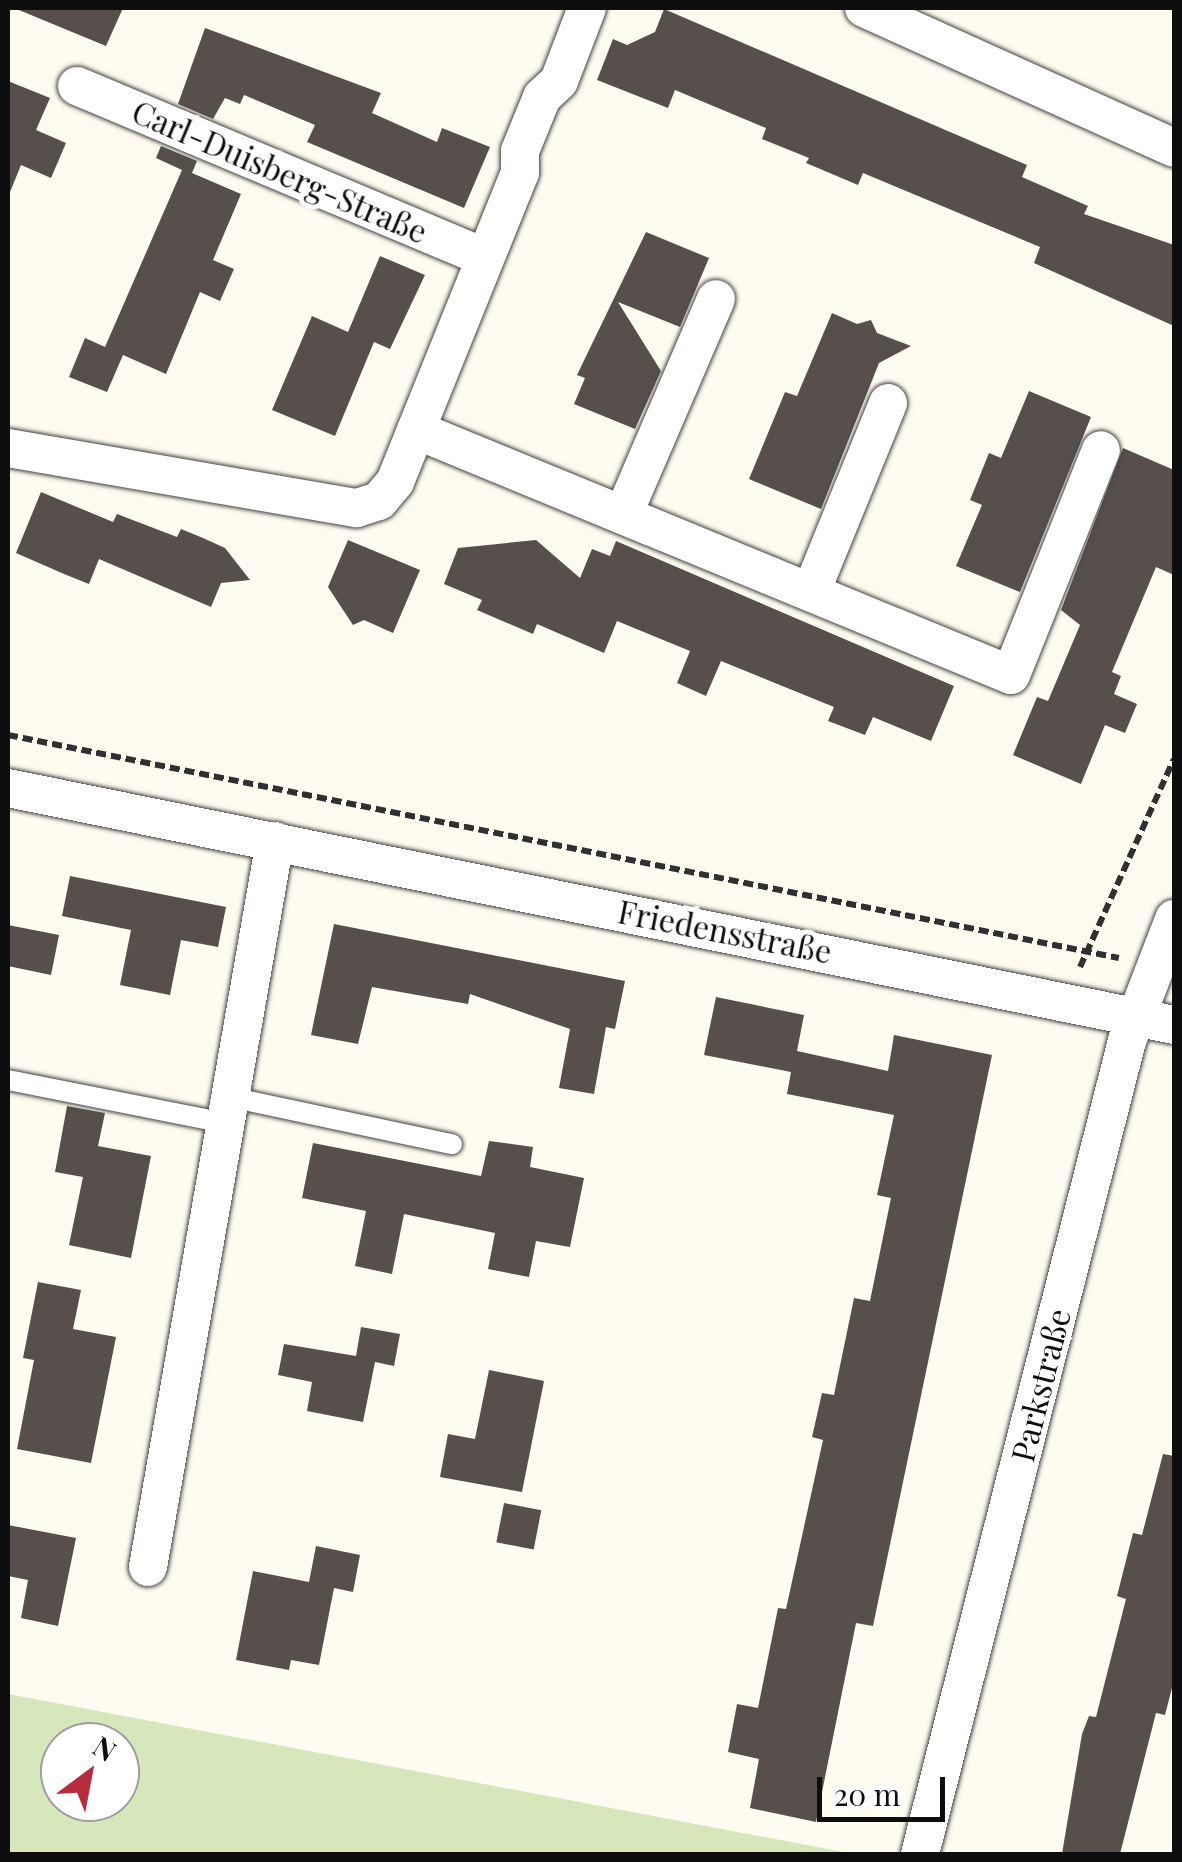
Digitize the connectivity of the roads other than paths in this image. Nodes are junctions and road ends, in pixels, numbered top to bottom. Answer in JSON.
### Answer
{"nodes":[{"id":1,"x":587,"y":8,"type":"edge"},
{"id":2,"x":864,"y":8,"type":"edge"},
{"id":3,"x":911,"y":17,"type":"edge"},
{"id":4,"x":78,"y":86,"type":"dead end"},
{"id":5,"x":1174,"y":148,"type":"edge"},
{"id":6,"x":484,"y":257,"type":"junction"},
{"id":7,"x":716,"y":299,"type":"dead end"},
{"id":8,"x":888,"y":403,"type":"dead end"},
{"id":9,"x":416,"y":430,"type":"junction"},
{"id":10,"x":8,"y":448,"type":"edge"},
{"id":11,"x":1102,"y":450,"type":"dead end"},
{"id":12,"x":623,"y":515,"type":"junction"},
{"id":13,"x":811,"y":592,"type":"junction"},
{"id":14,"x":8,"y":788,"type":"edge"},
{"id":15,"x":275,"y":841,"type":"junction"},
{"id":16,"x":1174,"y":920,"type":"edge"},
{"id":17,"x":1135,"y":1016,"type":"junction"},
{"id":18,"x":1174,"y":1025,"type":"edge"},
{"id":19,"x":8,"y":1080,"type":"edge"},
{"id":20,"x":228,"y":1110,"type":"junction"},
{"id":21,"x":452,"y":1144,"type":"dead end"},
{"id":22,"x":148,"y":1568,"type":"dead end"},
{"id":23,"x":920,"y":1854,"type":"edge"}],
"edges":[{"from":1,"to":6,"type":"street"},
{"from":2,"to":3,"type":"street"},
{"from":3,"to":5,"type":"street"},
{"from":4,"to":6,"type":"street","name":"Carl-Duisberg-Straße"},
{"from":6,"to":9,"type":"street"},
{"from":7,"to":12,"type":"street"},
{"from":8,"to":13,"type":"street"},
{"from":9,"to":10,"type":"street"},
{"from":9,"to":12,"type":"street"},
{"from":11,"to":13,"type":"street"},
{"from":12,"to":13,"type":"street"},
{"from":14,"to":15,"type":"street","name":"Friedensstraße"},
{"from":15,"to":17,"type":"street","name":"Friedensstraße"},
{"from":15,"to":20,"type":"street"},
{"from":16,"to":17,"type":"street","name":"Parkstraße"},
{"from":17,"to":18,"type":"street","name":"Friedensstraße"},
{"from":17,"to":23,"type":"street","name":"Parkstraße"},
{"from":19,"to":20,"type":"lane"},
{"from":20,"to":21,"type":"lane"},
{"from":20,"to":22,"type":"street"}]}
